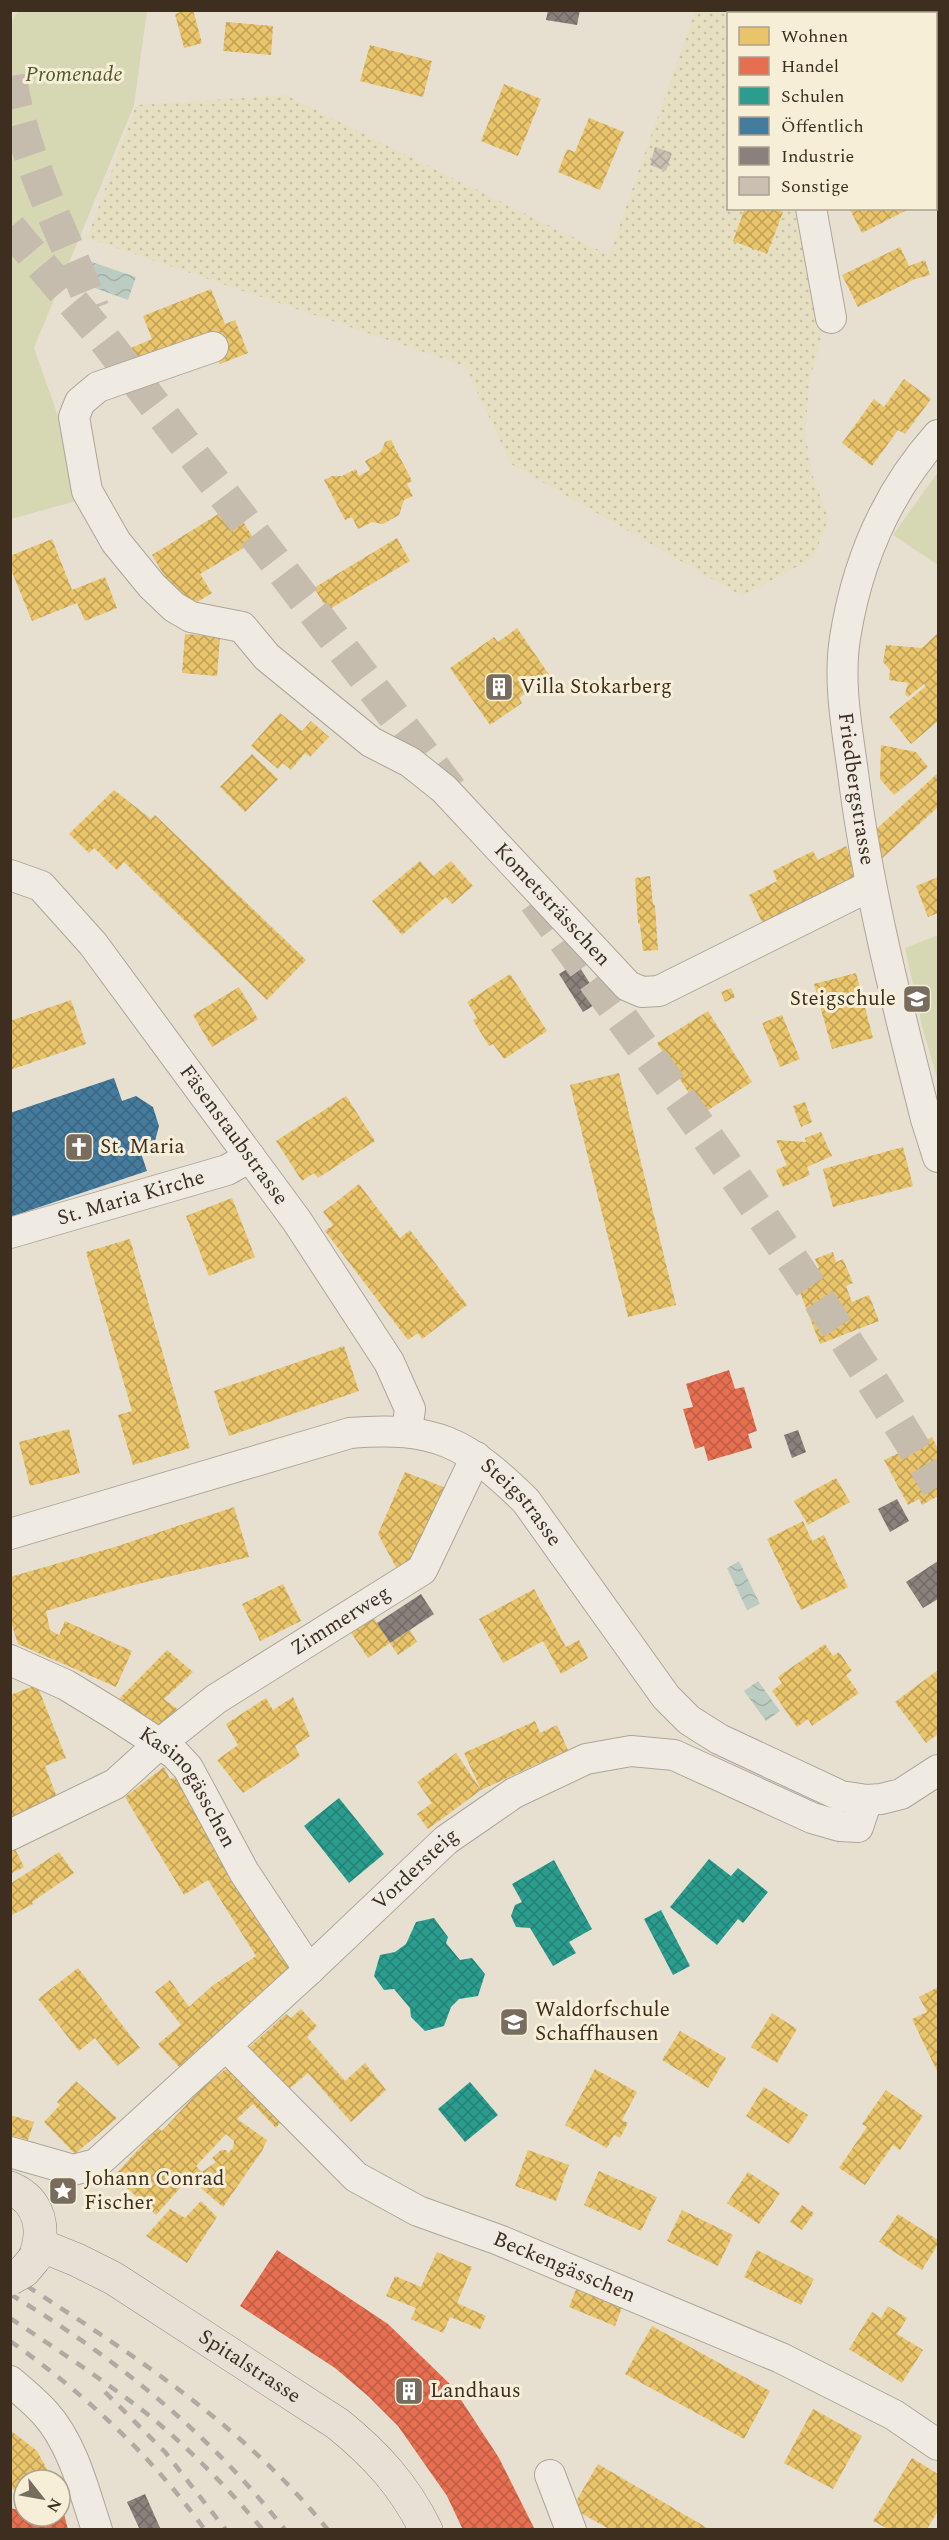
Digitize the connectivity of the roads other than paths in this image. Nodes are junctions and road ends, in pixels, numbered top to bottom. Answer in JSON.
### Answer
{"nodes":[{"id":1,"x":811,"y":210,"type":"edge"},
{"id":2,"x":831,"y":318,"type":"dead end"},
{"id":3,"x":213,"y":347,"type":"dead end"},
{"id":4,"x":939,"y":435,"type":"edge"},
{"id":5,"x":10,"y":875,"type":"edge"},
{"id":6,"x":870,"y":886,"type":"junction"},
{"id":7,"x":250,"y":1157,"type":"junction"},
{"id":8,"x":939,"y":1157,"type":"edge"},
{"id":9,"x":10,"y":1233,"type":"edge"},
{"id":10,"x":407,"y":1431,"type":"junction"},
{"id":11,"x":476,"y":1457,"type":"junction"},
{"id":12,"x":10,"y":1534,"type":"edge"},
{"id":13,"x":10,"y":1660,"type":"edge"},
{"id":14,"x":158,"y":1745,"type":"junction"},
{"id":15,"x":939,"y":1770,"type":"edge"},
{"id":16,"x":867,"y":1800,"type":"junction"},
{"id":17,"x":10,"y":1835,"type":"edge"},
{"id":18,"x":309,"y":1970,"type":"junction"},
{"id":19,"x":226,"y":2046,"type":"junction"},
{"id":20,"x":10,"y":2152,"type":"edge"},
{"id":21,"x":10,"y":2187,"type":"edge"},
{"id":22,"x":28,"y":2261,"type":"edge"},
{"id":23,"x":10,"y":2381,"type":"edge"},
{"id":24,"x":939,"y":2445,"type":"edge"},
{"id":25,"x":550,"y":2475,"type":"dead end"},
{"id":26,"x":97,"y":2529,"type":"edge"},
{"id":27,"x":426,"y":2529,"type":"edge"},
{"id":28,"x":572,"y":2529,"type":"edge"}],
"edges":[{"from":1,"to":2,"type":"street"},
{"from":3,"to":6,"type":"street","name":"Kometsträsschen"},
{"from":4,"to":6,"type":"street","name":"Friedbergstrasse"},
{"from":5,"to":7,"type":"street","name":"Fäsenstaubstrasse"},
{"from":6,"to":8,"type":"street","name":"Friedbergstrasse"},
{"from":7,"to":9,"type":"street","name":"St. Maria Kirche"},
{"from":7,"to":10,"type":"street","name":"Fäsenstaubstrasse"},
{"from":10,"to":11,"type":"street","name":"Steigstrasse"},
{"from":10,"to":12,"type":"street","name":"Steigstrasse"},
{"from":11,"to":14,"type":"street","name":"Zimmerweg"},
{"from":11,"to":16,"type":"street","name":"Steigstrasse"},
{"from":13,"to":14,"type":"street","name":"Kasinogässchen"},
{"from":14,"to":17,"type":"street","name":"Zimmerweg"},
{"from":14,"to":18,"type":"street","name":"Kasinogässchen"},
{"from":15,"to":16,"type":"street","name":"Steigstrasse"},
{"from":16,"to":18,"type":"street","name":"Vordersteig"},
{"from":18,"to":19,"type":"street","name":"Vordersteig"},
{"from":19,"to":20,"type":"street","name":"Vordersteig"},
{"from":19,"to":24,"type":"street","name":"Beckengässchen"},
{"from":21,"to":22,"type":"main road"},
{"from":22,"to":27,"type":"main road","name":"Spitalstrasse"},
{"from":23,"to":26,"type":"street"},
{"from":25,"to":28,"type":"street"}]}
